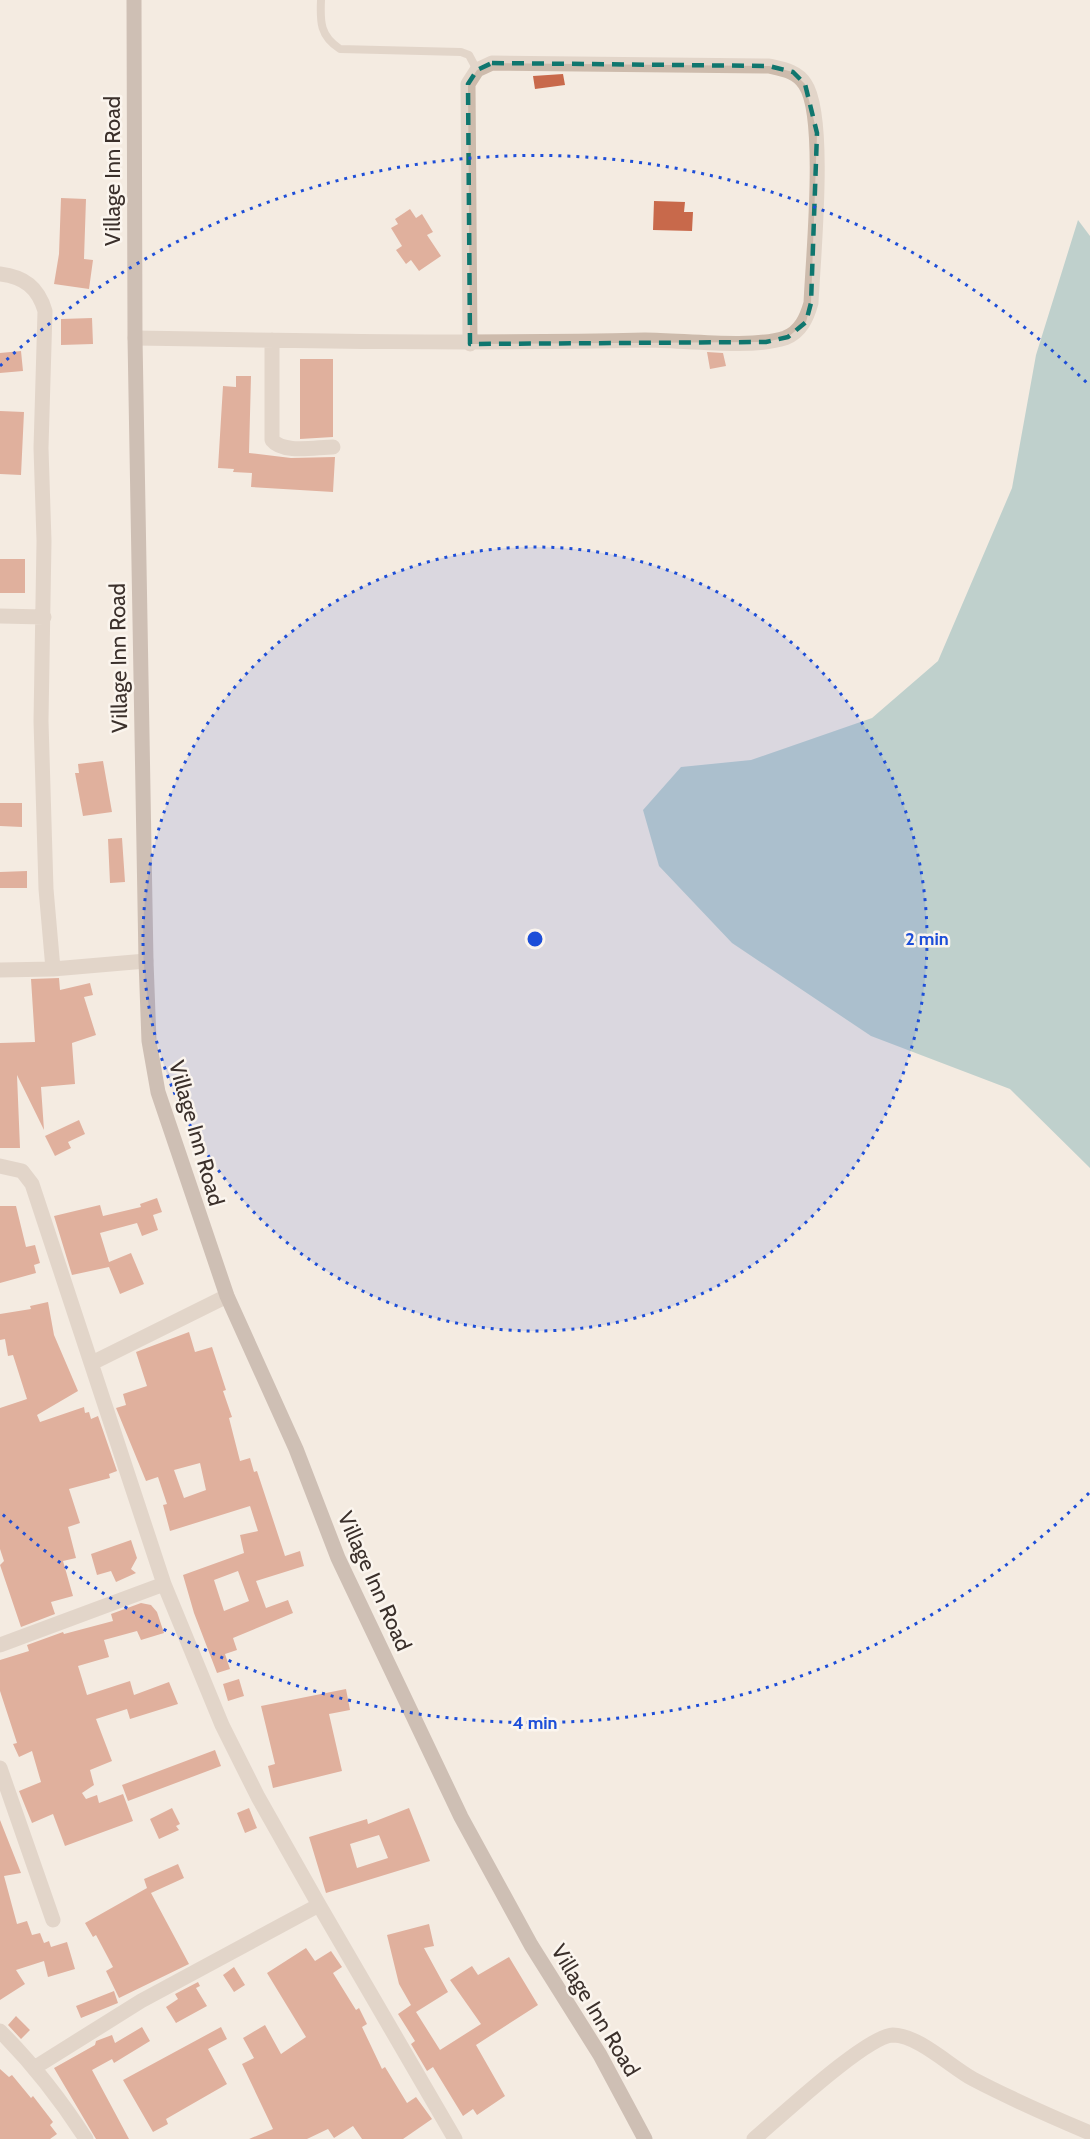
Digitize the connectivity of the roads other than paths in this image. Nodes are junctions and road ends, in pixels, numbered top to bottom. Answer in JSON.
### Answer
{"nodes":[{"id":1,"x":134,"y":0,"type":"edge"},
{"id":2,"x":321,"y":0,"type":"edge"},
{"id":3,"x":477,"y":70,"type":"junction"},
{"id":4,"x":0,"y":274,"type":"edge"},
{"id":5,"x":135,"y":338,"type":"junction"},
{"id":6,"x":272,"y":340,"type":"junction"},
{"id":7,"x":470,"y":344,"type":"junction"},
{"id":8,"x":333,"y":447,"type":"dead end"},
{"id":9,"x":0,"y":616,"type":"edge"},
{"id":10,"x":44,"y":617,"type":"junction"},
{"id":11,"x":146,"y":961,"type":"junction"},
{"id":12,"x":53,"y":969,"type":"junction"},
{"id":13,"x":0,"y":970,"type":"edge"},
{"id":14,"x":0,"y":1166,"type":"edge"},
{"id":15,"x":227,"y":1296,"type":"junction"},
{"id":16,"x":92,"y":1363,"type":"junction"},
{"id":17,"x":164,"y":1584,"type":"junction"},
{"id":18,"x":0,"y":1645,"type":"edge"},
{"id":19,"x":0,"y":1768,"type":"edge"},
{"id":20,"x":319,"y":1905,"type":"junction"},
{"id":21,"x":53,"y":1920,"type":"dead end"},
{"id":22,"x":0,"y":2031,"type":"edge"},
{"id":23,"x":34,"y":2068,"type":"junction"},
{"id":24,"x":1090,"y":2133,"type":"edge"},
{"id":25,"x":86,"y":2139,"type":"edge"},
{"id":26,"x":454,"y":2139,"type":"edge"},
{"id":27,"x":645,"y":2139,"type":"edge"},
{"id":28,"x":754,"y":2139,"type":"edge"}],
"edges":[{"from":1,"to":5,"type":"street","name":"Village Inn Road"},
{"from":2,"to":3,"type":"lane"},
{"from":3,"to":7,"type":"street"},
{"from":3,"to":7,"type":"street"},
{"from":4,"to":10,"type":"street"},
{"from":5,"to":6,"type":"street"},
{"from":5,"to":11,"type":"street","name":"Village Inn Road"},
{"from":6,"to":7,"type":"street"},
{"from":6,"to":8,"type":"street"},
{"from":9,"to":10,"type":"street"},
{"from":10,"to":12,"type":"street"},
{"from":11,"to":12,"type":"street"},
{"from":11,"to":15,"type":"street","name":"Village Inn Road"},
{"from":12,"to":13,"type":"street"},
{"from":14,"to":16,"type":"street"},
{"from":15,"to":16,"type":"street"},
{"from":15,"to":27,"type":"street","name":"Village Inn Road"},
{"from":16,"to":17,"type":"street"},
{"from":17,"to":18,"type":"street"},
{"from":17,"to":20,"type":"street"},
{"from":19,"to":21,"type":"street"},
{"from":20,"to":23,"type":"street"},
{"from":20,"to":26,"type":"street"},
{"from":22,"to":23,"type":"street"},
{"from":23,"to":25,"type":"street"},
{"from":24,"to":28,"type":"street"}]}
